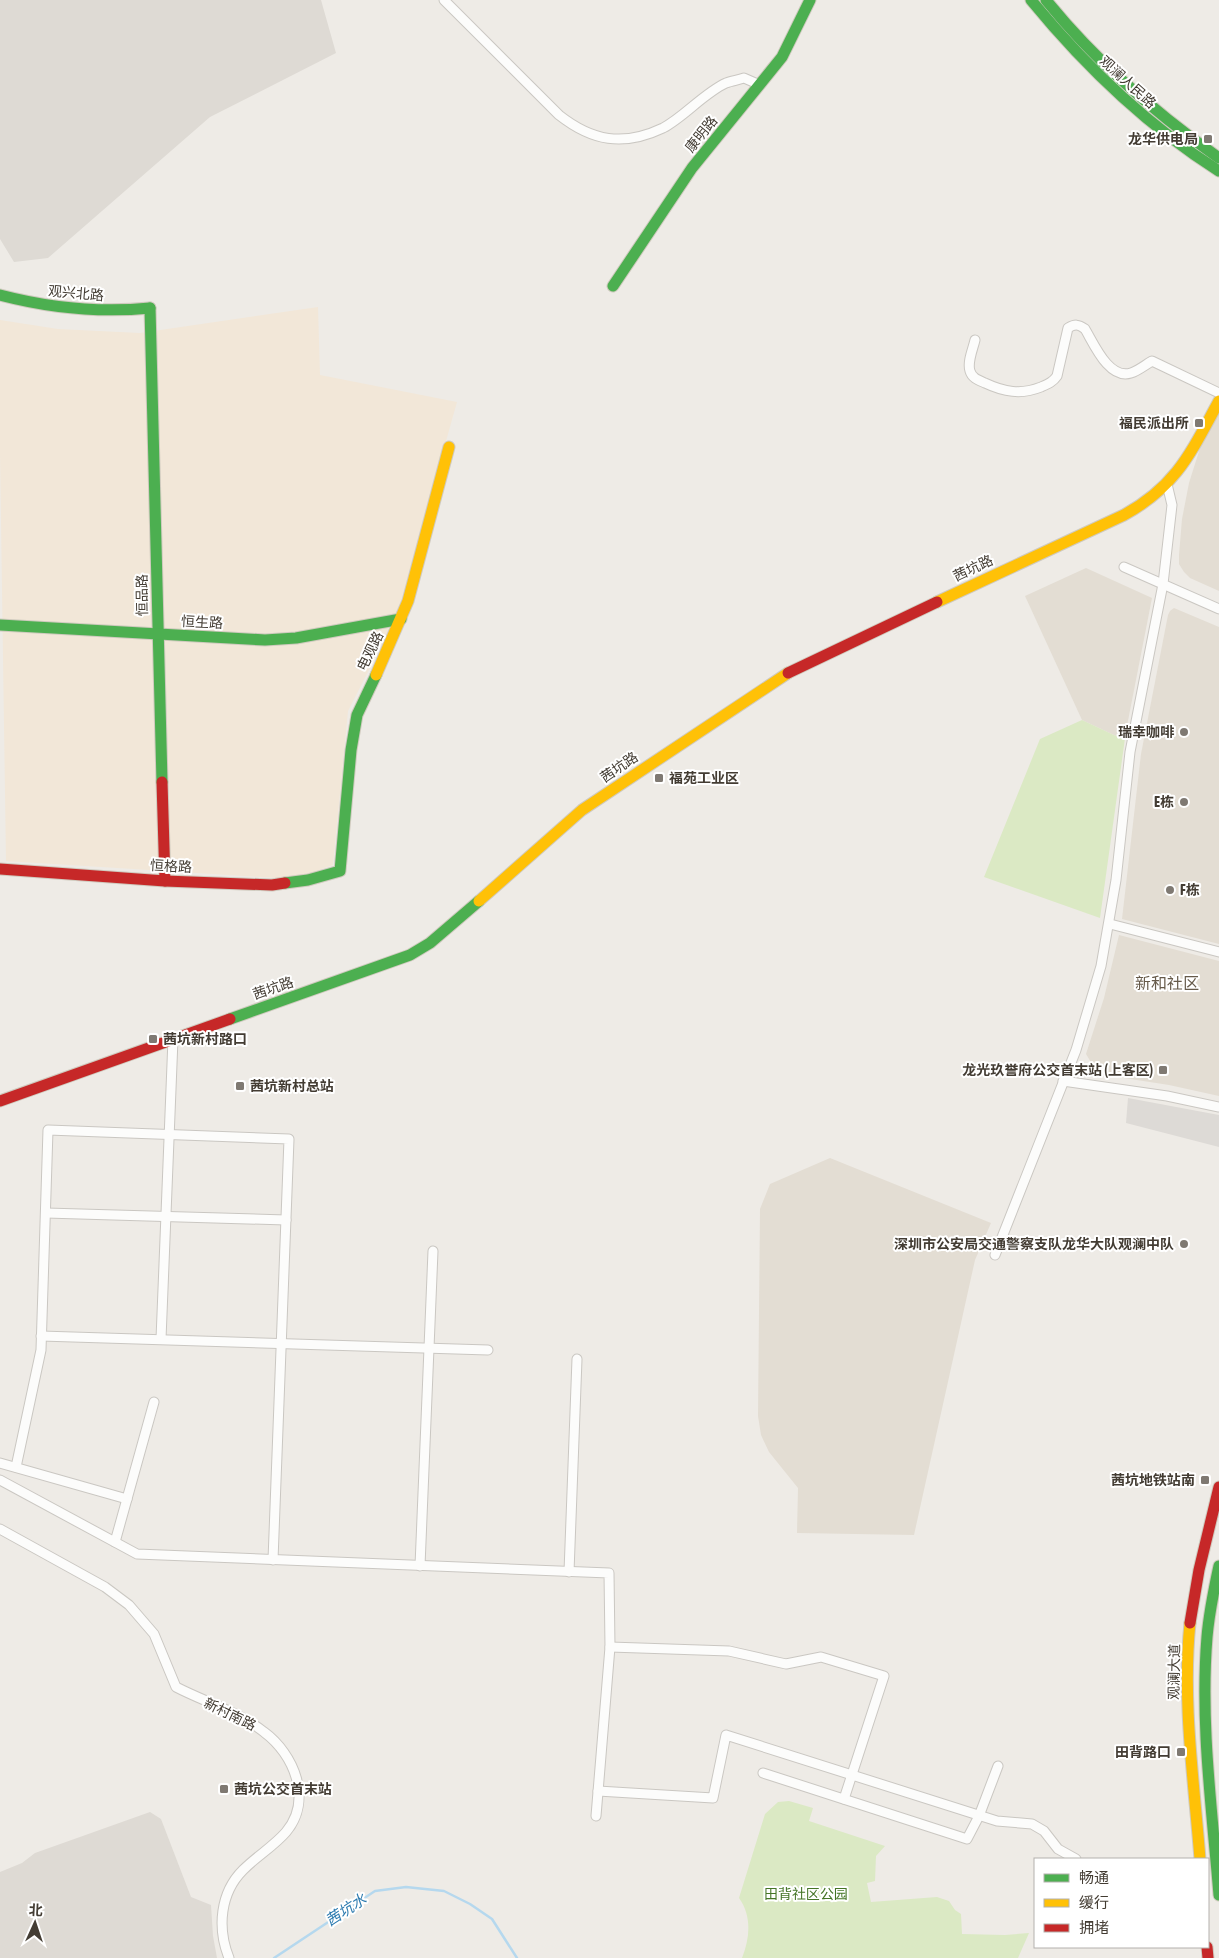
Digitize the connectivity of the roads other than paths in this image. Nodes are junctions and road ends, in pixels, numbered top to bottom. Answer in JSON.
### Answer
{"nodes":[{"id":1,"x":444,"y":0,"type":"edge"},
{"id":2,"x":810,"y":0,"type":"edge"},
{"id":3,"x":1032,"y":0,"type":"edge"},
{"id":4,"x":1046,"y":0,"type":"edge"},
{"id":5,"x":760,"y":85,"type":"junction"},
{"id":6,"x":1219,"y":158,"type":"edge"},
{"id":7,"x":1219,"y":171,"type":"edge"},
{"id":8,"x":613,"y":286,"type":"dead end"},
{"id":9,"x":0,"y":295,"type":"edge"},
{"id":10,"x":0,"y":300,"type":"edge"},
{"id":11,"x":23,"y":301,"type":"junction"},
{"id":12,"x":150,"y":308,"type":"joint"},
{"id":13,"x":975,"y":340,"type":"dead end"},
{"id":14,"x":1219,"y":393,"type":"edge"},
{"id":15,"x":1219,"y":402,"type":"edge"},
{"id":16,"x":449,"y":447,"type":"dead end"},
{"id":17,"x":1167,"y":484,"type":"junction"},
{"id":18,"x":1124,"y":567,"type":"dead end"},
{"id":19,"x":1163,"y":584,"type":"junction"},
{"id":20,"x":1219,"y":609,"type":"edge"},
{"id":21,"x":401,"y":619,"type":"junction"},
{"id":22,"x":0,"y":625,"type":"edge"},
{"id":23,"x":158,"y":634,"type":"junction"},
{"id":24,"x":0,"y":869,"type":"edge"},
{"id":25,"x":340,"y":871,"type":"joint"},
{"id":26,"x":165,"y":881,"type":"junction"},
{"id":27,"x":1110,"y":924,"type":"junction"},
{"id":28,"x":1219,"y":952,"type":"edge"},
{"id":29,"x":173,"y":1039,"type":"junction"},
{"id":30,"x":1063,"y":1081,"type":"junction"},
{"id":31,"x":0,"y":1102,"type":"edge"},
{"id":32,"x":1219,"y":1107,"type":"edge"},
{"id":33,"x":169,"y":1134,"type":"junction"},
{"id":34,"x":46,"y":1212,"type":"junction"},
{"id":35,"x":166,"y":1216,"type":"junction"},
{"id":36,"x":286,"y":1220,"type":"junction"},
{"id":37,"x":433,"y":1251,"type":"dead end"},
{"id":38,"x":995,"y":1255,"type":"dead end"},
{"id":39,"x":41,"y":1336,"type":"junction"},
{"id":40,"x":160,"y":1339,"type":"junction"},
{"id":41,"x":280,"y":1343,"type":"junction"},
{"id":42,"x":429,"y":1348,"type":"junction"},
{"id":43,"x":488,"y":1350,"type":"dead end"},
{"id":44,"x":577,"y":1358,"type":"dead end"},
{"id":45,"x":154,"y":1402,"type":"dead end"},
{"id":46,"x":0,"y":1463,"type":"edge"},
{"id":47,"x":16,"y":1467,"type":"junction"},
{"id":48,"x":0,"y":1480,"type":"edge"},
{"id":49,"x":1219,"y":1487,"type":"edge"},
{"id":50,"x":127,"y":1499,"type":"junction"},
{"id":51,"x":0,"y":1530,"type":"edge"},
{"id":52,"x":115,"y":1542,"type":"junction"},
{"id":53,"x":273,"y":1560,"type":"junction"},
{"id":54,"x":420,"y":1566,"type":"junction"},
{"id":55,"x":1219,"y":1566,"type":"edge"},
{"id":56,"x":569,"y":1572,"type":"junction"},
{"id":57,"x":1217,"y":1583,"type":"edge"},
{"id":58,"x":610,"y":1647,"type":"junction"},
{"id":59,"x":998,"y":1766,"type":"dead end"},
{"id":60,"x":763,"y":1773,"type":"dead end"},
{"id":61,"x":852,"y":1775,"type":"junction"},
{"id":62,"x":598,"y":1791,"type":"junction"},
{"id":63,"x":844,"y":1799,"type":"junction"},
{"id":64,"x":596,"y":1816,"type":"dead end"},
{"id":65,"x":979,"y":1816,"type":"junction"},
{"id":66,"x":1074,"y":1858,"type":"edge"},
{"id":67,"x":1200,"y":1858,"type":"edge"},
{"id":68,"x":1219,"y":1895,"type":"edge"},
{"id":69,"x":228,"y":1958,"type":"edge"}],
"edges":[{"from":1,"to":5,"type":"street"},
{"from":2,"to":5,"type":"street","name":"康明路"},
{"from":3,"to":7,"type":"street","name":"观澜人民路"},
{"from":4,"to":6,"type":"street","name":"观澜人民路"},
{"from":5,"to":8,"type":"street","name":"康明路"},
{"from":9,"to":11,"type":"street","name":"观兴北路"},
{"from":10,"to":11,"type":"street"},
{"from":11,"to":12,"type":"street","name":"观兴北路"},
{"from":12,"to":23,"type":"street","name":"恒品路"},
{"from":13,"to":14,"type":"street"},
{"from":15,"to":17,"type":"street","name":"茜坑路"},
{"from":16,"to":21,"type":"street","name":"电观路"},
{"from":17,"to":19,"type":"street"},
{"from":17,"to":29,"type":"street","name":"茜坑路"},
{"from":18,"to":19,"type":"street"},
{"from":19,"to":20,"type":"street"},
{"from":19,"to":27,"type":"street"},
{"from":21,"to":23,"type":"street","name":"恒生路"},
{"from":21,"to":25,"type":"street","name":"电观路"},
{"from":22,"to":23,"type":"street","name":"恒生路"},
{"from":23,"to":26,"type":"street","name":"恒品路"},
{"from":24,"to":26,"type":"street","name":"恒格路"},
{"from":25,"to":26,"type":"street","name":"恒格路"},
{"from":27,"to":28,"type":"street"},
{"from":27,"to":30,"type":"street"},
{"from":29,"to":31,"type":"street","name":"茜坑路"},
{"from":29,"to":33,"type":"street"},
{"from":30,"to":32,"type":"street"},
{"from":30,"to":38,"type":"street"},
{"from":33,"to":34,"type":"street"},
{"from":33,"to":35,"type":"street"},
{"from":33,"to":36,"type":"street"},
{"from":34,"to":35,"type":"street"},
{"from":34,"to":39,"type":"street"},
{"from":35,"to":36,"type":"street"},
{"from":35,"to":40,"type":"street"},
{"from":36,"to":41,"type":"street"},
{"from":37,"to":42,"type":"street"},
{"from":39,"to":40,"type":"street"},
{"from":39,"to":47,"type":"street"},
{"from":40,"to":41,"type":"street"},
{"from":41,"to":42,"type":"street"},
{"from":41,"to":53,"type":"street"},
{"from":42,"to":43,"type":"street"},
{"from":42,"to":54,"type":"street"},
{"from":44,"to":56,"type":"street"},
{"from":45,"to":50,"type":"street"},
{"from":46,"to":47,"type":"street"},
{"from":47,"to":50,"type":"street"},
{"from":48,"to":52,"type":"street"},
{"from":49,"to":67,"type":"street","name":"观澜大道"},
{"from":50,"to":52,"type":"street"},
{"from":51,"to":69,"type":"street","name":"新村南路"},
{"from":52,"to":53,"type":"street"},
{"from":53,"to":54,"type":"street"},
{"from":54,"to":56,"type":"street"},
{"from":55,"to":57,"type":"street"},
{"from":56,"to":58,"type":"street"},
{"from":57,"to":68,"type":"street"},
{"from":58,"to":61,"type":"street"},
{"from":58,"to":62,"type":"street"},
{"from":59,"to":65,"type":"street"},
{"from":60,"to":63,"type":"street"},
{"from":61,"to":62,"type":"street"},
{"from":61,"to":63,"type":"street"},
{"from":61,"to":65,"type":"street"},
{"from":62,"to":64,"type":"street"},
{"from":63,"to":65,"type":"street"},
{"from":65,"to":66,"type":"street"}]}
